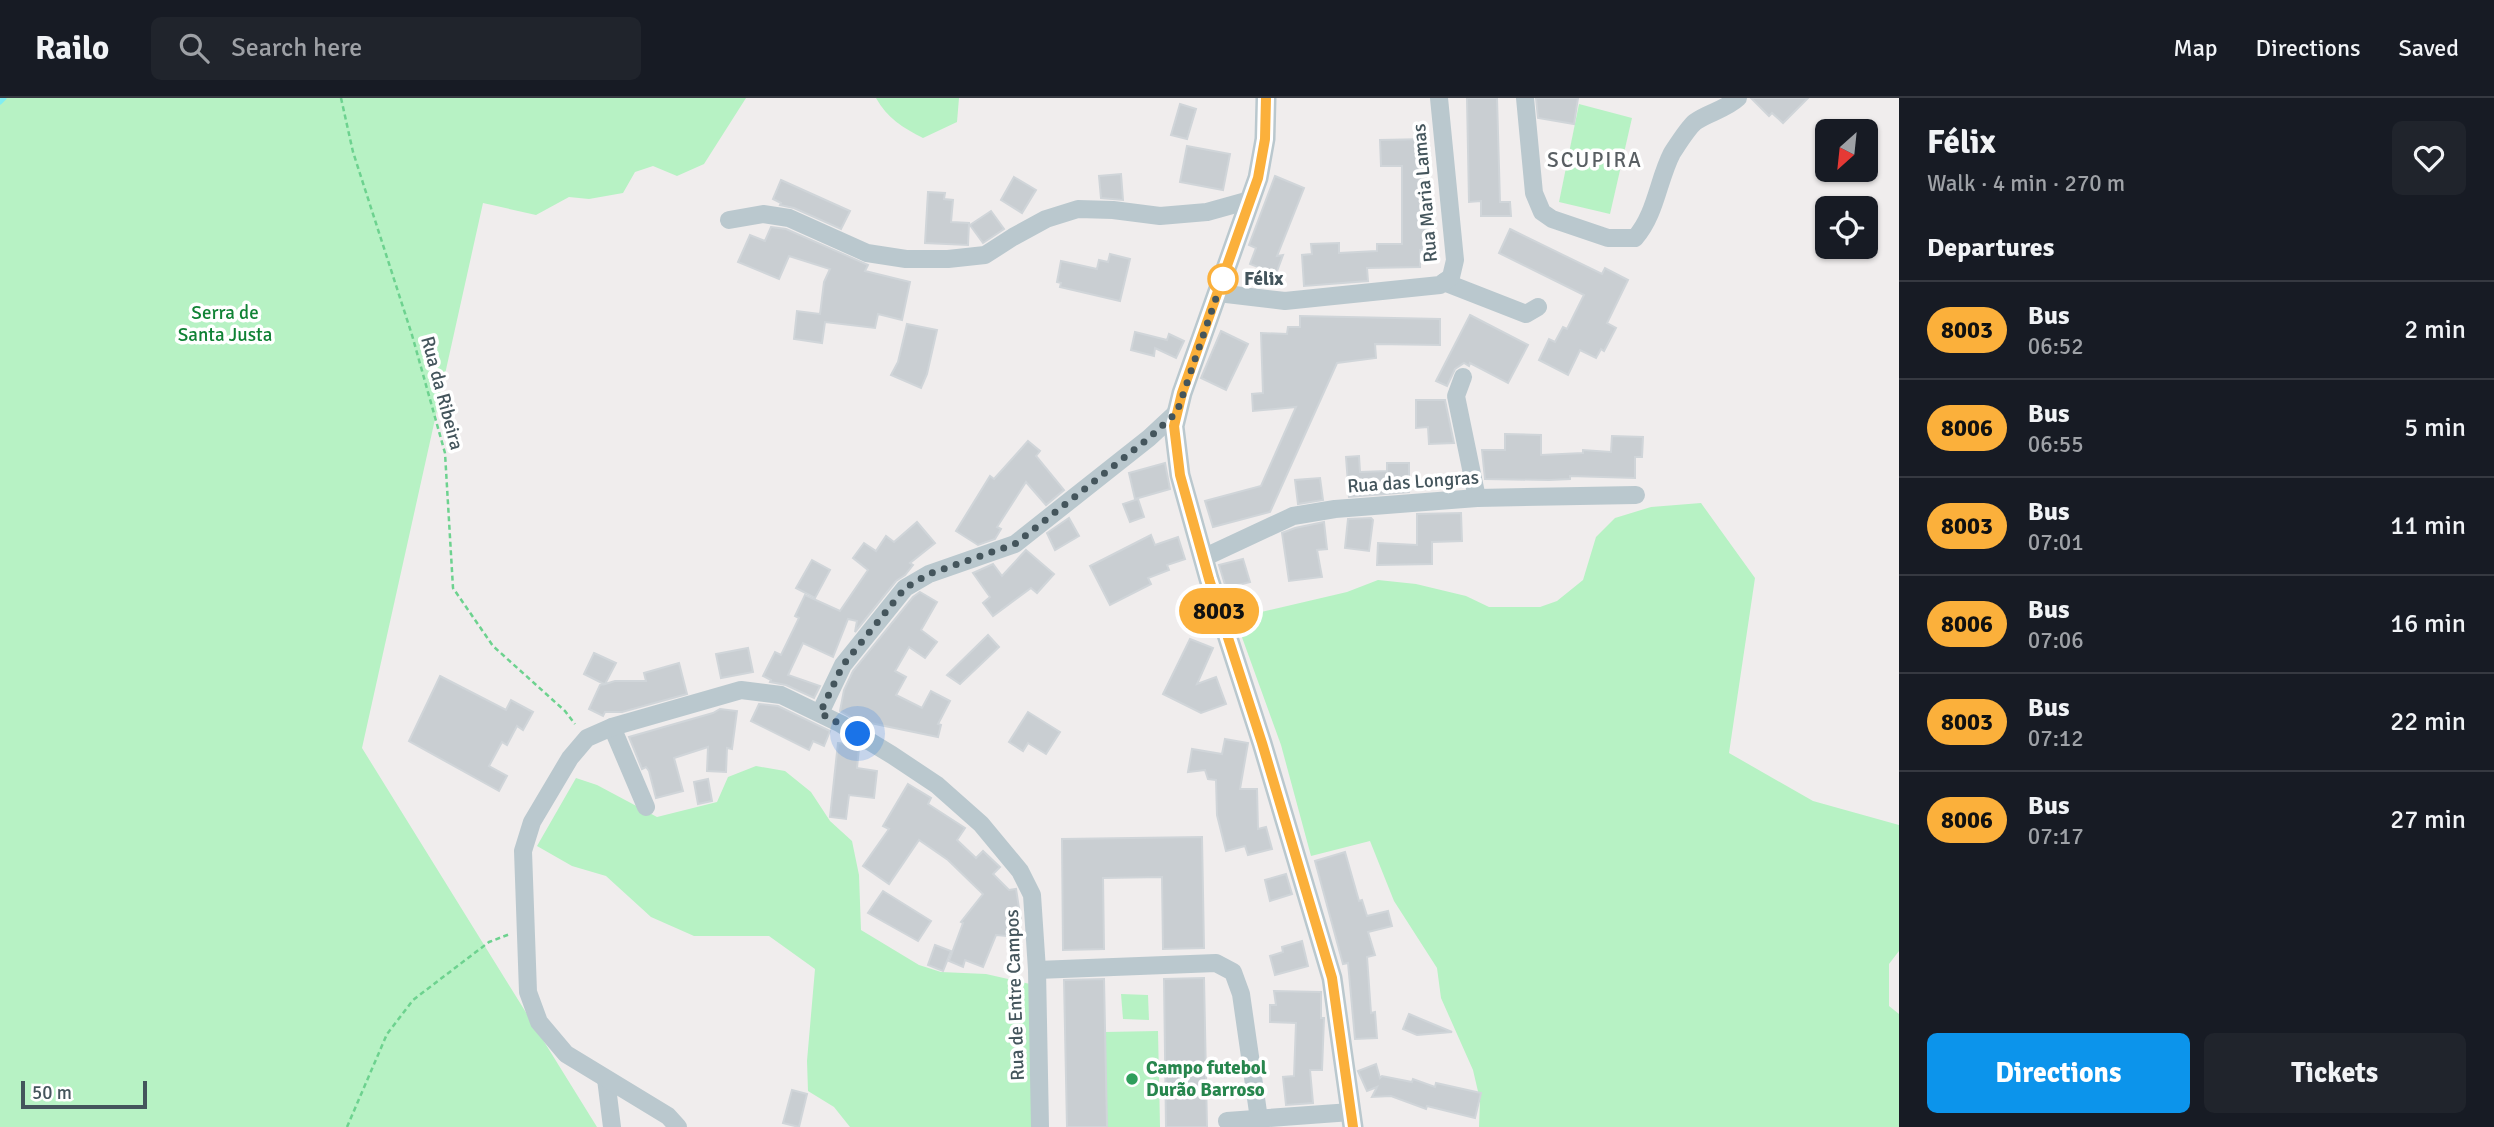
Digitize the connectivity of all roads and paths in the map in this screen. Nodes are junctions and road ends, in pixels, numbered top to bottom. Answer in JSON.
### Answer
{"nodes":[{"id":1,"x":341,"y":98,"type":"edge"},
{"id":2,"x":1266,"y":98,"type":"edge"},
{"id":3,"x":1438,"y":98,"type":"edge"},
{"id":4,"x":1525,"y":98,"type":"edge"},
{"id":5,"x":1738,"y":98,"type":"edge"},
{"id":6,"x":1250,"y":200,"type":"junction"},
{"id":7,"x":729,"y":220,"type":"dead end"},
{"id":8,"x":1444,"y":282,"type":"junction"},
{"id":9,"x":1218,"y":293,"type":"junction"},
{"id":10,"x":1538,"y":307,"type":"dead end"},
{"id":11,"x":1463,"y":377,"type":"dead end"},
{"id":12,"x":1177,"y":412,"type":"junction"},
{"id":13,"x":1636,"y":495,"type":"dead end"},
{"id":14,"x":1476,"y":498,"type":"junction"},
{"id":15,"x":1203,"y":558,"type":"junction"},
{"id":16,"x":820,"y":713,"type":"junction"},
{"id":17,"x":612,"y":727,"type":"junction"},
{"id":18,"x":586,"y":738,"type":"junction"},
{"id":19,"x":646,"y":807,"type":"dead end"},
{"id":20,"x":526,"y":928,"type":"junction"},
{"id":21,"x":1037,"y":970,"type":"junction"},
{"id":22,"x":606,"y":1079,"type":"junction"},
{"id":23,"x":1259,"y":1119,"type":"junction"},
{"id":24,"x":1352,"y":1119,"type":"edge"},
{"id":25,"x":1227,"y":1121,"type":"dead end"},
{"id":26,"x":347,"y":1127,"type":"edge"},
{"id":27,"x":612,"y":1127,"type":"edge"},
{"id":28,"x":678,"y":1127,"type":"edge"},
{"id":29,"x":1040,"y":1127,"type":"edge"}],
"edges":[{"from":1,"to":18,"type":"path","name":"Rua da Ribeira"},
{"from":2,"to":6,"type":"street"},
{"from":3,"to":8,"type":"street","name":"Rua Maria Lamas"},
{"from":4,"to":5,"type":"street"},
{"from":6,"to":7,"type":"street"},
{"from":6,"to":9,"type":"street"},
{"from":8,"to":9,"type":"street"},
{"from":8,"to":10,"type":"street"},
{"from":9,"to":12,"type":"street"},
{"from":11,"to":14,"type":"street"},
{"from":12,"to":15,"type":"street"},
{"from":12,"to":16,"type":"street"},
{"from":13,"to":14,"type":"street","name":"Rua das Longras"},
{"from":14,"to":15,"type":"street","name":"Rua das Longras"},
{"from":15,"to":24,"type":"street"},
{"from":16,"to":17,"type":"street","name":"Rua de Entre Campos"},
{"from":16,"to":21,"type":"street","name":"Rua de Entre Campos"},
{"from":17,"to":18,"type":"street","name":"Rua de Entre Campos"},
{"from":17,"to":19,"type":"street"},
{"from":18,"to":20,"type":"street"},
{"from":20,"to":22,"type":"street"},
{"from":20,"to":26,"type":"path"},
{"from":21,"to":23,"type":"street"},
{"from":21,"to":29,"type":"street","name":"Rua de Entre Campos"},
{"from":22,"to":27,"type":"street"},
{"from":22,"to":28,"type":"street"},
{"from":23,"to":24,"type":"street"},
{"from":23,"to":25,"type":"street"}]}
